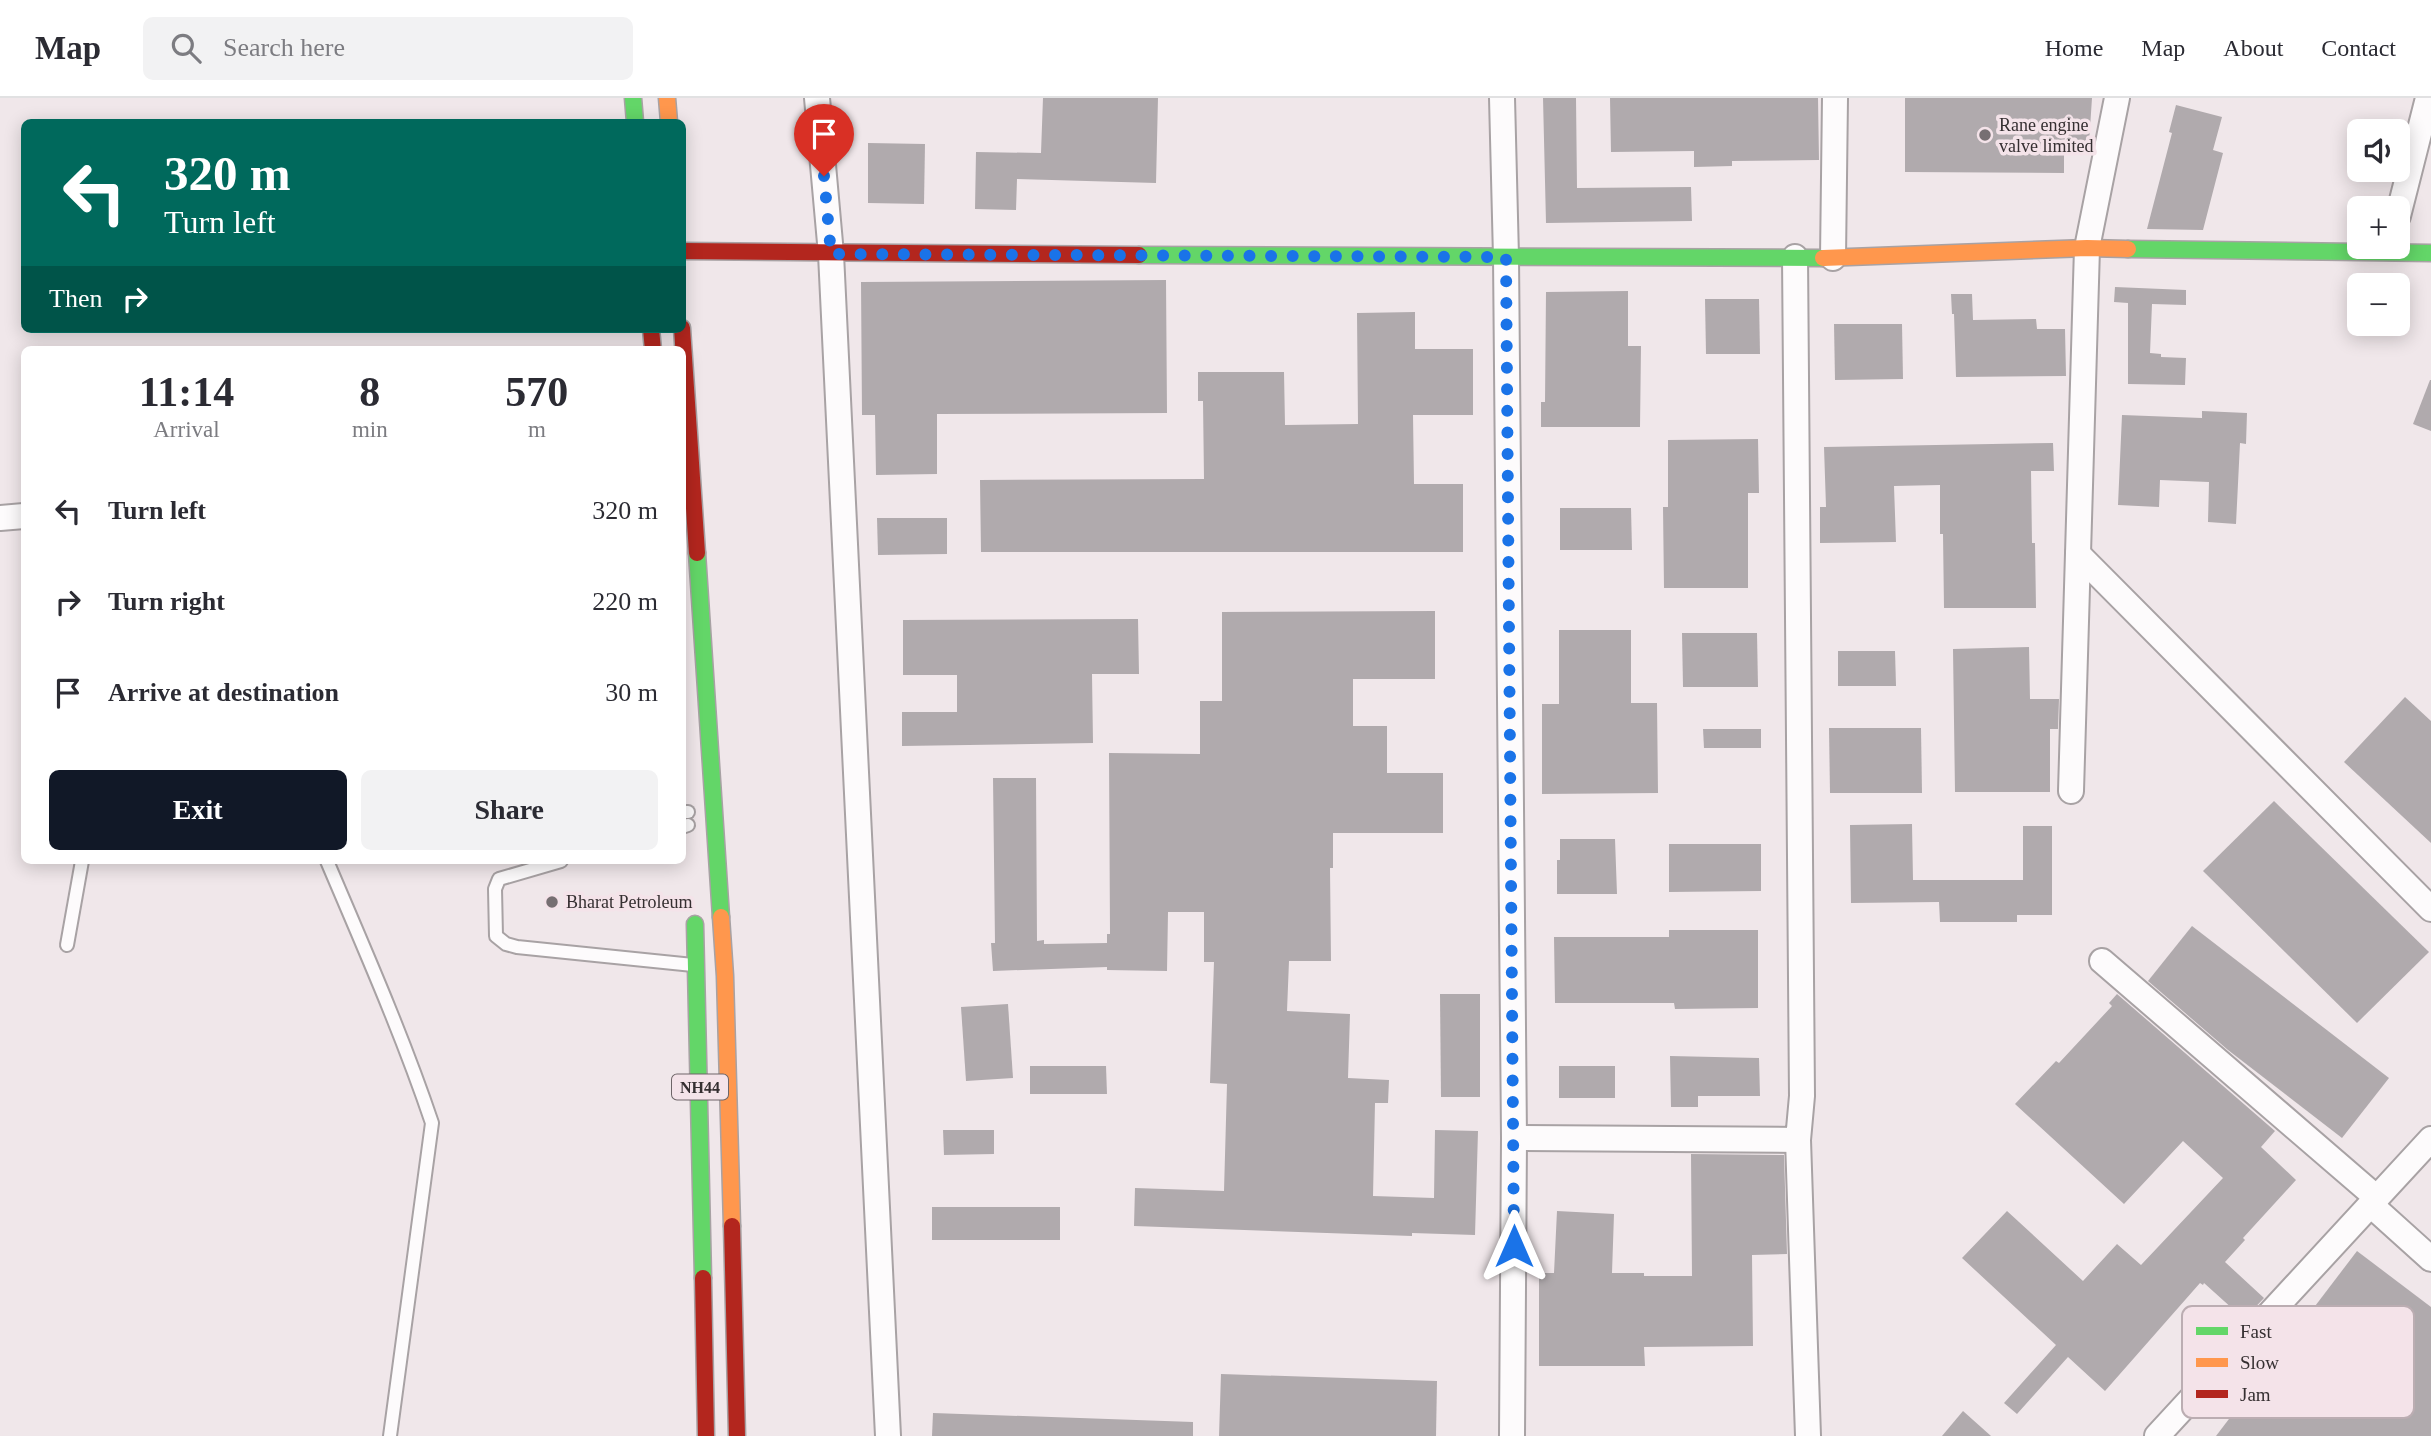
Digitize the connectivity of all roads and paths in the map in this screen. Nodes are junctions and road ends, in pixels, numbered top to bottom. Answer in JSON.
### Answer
{"nodes":[{"id":1,"x":633,"y":98,"type":"edge"},
{"id":2,"x":667,"y":98,"type":"edge"},
{"id":3,"x":817,"y":98,"type":"edge"},
{"id":4,"x":1502,"y":98,"type":"edge"},
{"id":5,"x":1835,"y":98,"type":"edge"},
{"id":6,"x":2117,"y":98,"type":"edge"},
{"id":7,"x":2428,"y":98,"type":"edge"},
{"id":8,"x":635,"y":119,"type":"edge"},
{"id":9,"x":669,"y":119,"type":"edge"},
{"id":10,"x":2403,"y":196,"type":"edge"},
{"id":11,"x":2087,"y":248,"type":"junction"},
{"id":12,"x":2347,"y":249,"type":"edge"},
{"id":13,"x":686,"y":251,"type":"edge"},
{"id":14,"x":2410,"y":251,"type":"edge"},
{"id":15,"x":2431,"y":253,"type":"edge"},
{"id":16,"x":831,"y":254,"type":"junction"},
{"id":17,"x":1506,"y":257,"type":"junction"},
{"id":18,"x":1794,"y":257,"type":"junction"},
{"id":19,"x":1833,"y":258,"type":"junction"},
{"id":20,"x":686,"y":390,"type":"edge"},
{"id":21,"x":21,"y":516,"type":"edge"},
{"id":22,"x":0,"y":518,"type":"edge"},
{"id":23,"x":2078,"y":554,"type":"junction"},
{"id":24,"x":2071,"y":791,"type":"dead end"},
{"id":25,"x":81,"y":864,"type":"edge"},
{"id":26,"x":328,"y":864,"type":"edge"},
{"id":27,"x":551,"y":864,"type":"edge"},
{"id":28,"x":694,"y":909,"type":"dead end"},
{"id":29,"x":2431,"y":909,"type":"edge"},
{"id":30,"x":67,"y":945,"type":"dead end"},
{"id":31,"x":2102,"y":961,"type":"dead end"},
{"id":32,"x":697,"y":965,"type":"junction"},
{"id":33,"x":1514,"y":1138,"type":"junction"},
{"id":34,"x":2431,"y":1139,"type":"edge"},
{"id":35,"x":1798,"y":1140,"type":"junction"},
{"id":36,"x":2374,"y":1201,"type":"junction"},
{"id":37,"x":2431,"y":1259,"type":"edge"},
{"id":38,"x":2277,"y":1306,"type":"edge"},
{"id":39,"x":2182,"y":1409,"type":"edge"},
{"id":40,"x":390,"y":1436,"type":"edge"},
{"id":41,"x":706,"y":1436,"type":"edge"},
{"id":42,"x":737,"y":1436,"type":"edge"},
{"id":43,"x":888,"y":1436,"type":"edge"},
{"id":44,"x":1512,"y":1436,"type":"edge"},
{"id":45,"x":1808,"y":1436,"type":"edge"},
{"id":46,"x":2157,"y":1436,"type":"edge"}],
"edges":[{"from":1,"to":8,"type":"main road"},
{"from":2,"to":9,"type":"main road"},
{"from":3,"to":16,"type":"street"},
{"from":4,"to":17,"type":"street"},
{"from":5,"to":19,"type":"street"},
{"from":6,"to":11,"type":"street"},
{"from":7,"to":10,"type":"street"},
{"from":11,"to":12,"type":"main road"},
{"from":11,"to":19,"type":"main road"},
{"from":11,"to":23,"type":"street"},
{"from":13,"to":16,"type":"main road"},
{"from":14,"to":15,"type":"main road"},
{"from":16,"to":17,"type":"main road"},
{"from":16,"to":43,"type":"street"},
{"from":17,"to":18,"type":"main road"},
{"from":17,"to":33,"type":"street"},
{"from":18,"to":19,"type":"main road"},
{"from":18,"to":35,"type":"street"},
{"from":20,"to":42,"type":"main road","number":"NH44"},
{"from":21,"to":22,"type":"street"},
{"from":23,"to":24,"type":"street"},
{"from":23,"to":29,"type":"street"},
{"from":25,"to":30,"type":"lane"},
{"from":26,"to":40,"type":"lane"},
{"from":27,"to":32,"type":"lane"},
{"from":28,"to":32,"type":"main road","number":"NH44"},
{"from":31,"to":36,"type":"street"},
{"from":32,"to":41,"type":"main road","number":"NH44"},
{"from":33,"to":35,"type":"street"},
{"from":33,"to":44,"type":"street"},
{"from":34,"to":36,"type":"street"},
{"from":35,"to":45,"type":"street"},
{"from":36,"to":37,"type":"street"},
{"from":36,"to":38,"type":"street"},
{"from":39,"to":46,"type":"street"}]}
